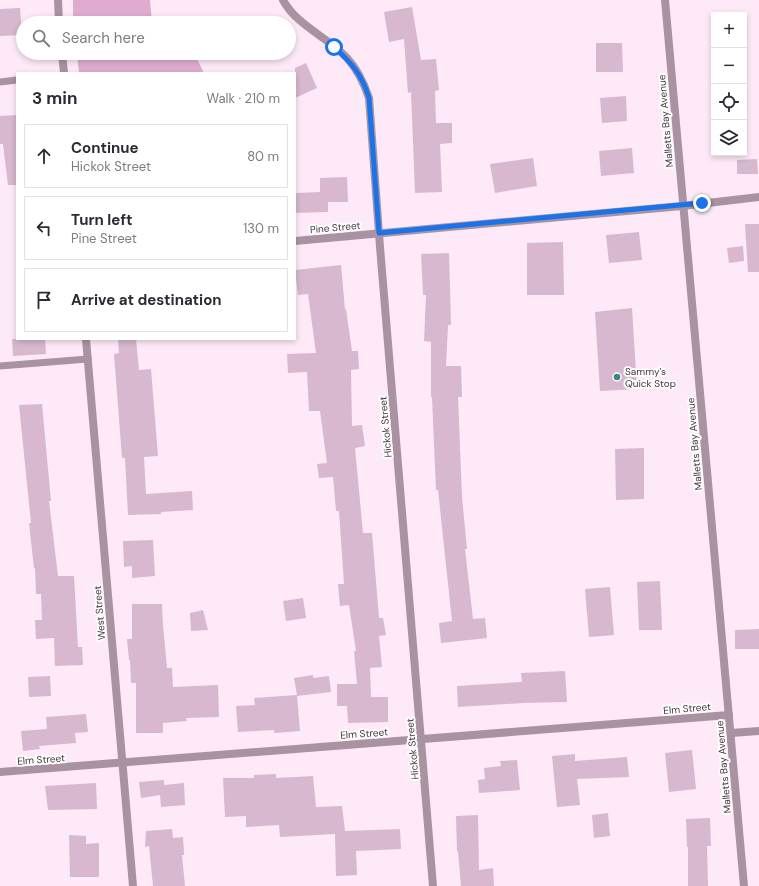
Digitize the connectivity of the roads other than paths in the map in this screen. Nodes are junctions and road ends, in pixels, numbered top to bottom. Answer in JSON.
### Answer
{"nodes":[{"id":1,"x":58,"y":0,"type":"edge"},
{"id":2,"x":283,"y":0,"type":"edge"},
{"id":3,"x":664,"y":0,"type":"edge"},
{"id":4,"x":59,"y":16,"type":"edge"},
{"id":5,"x":63,"y":60,"type":"edge"},
{"id":6,"x":64,"y":72,"type":"edge"},
{"id":7,"x":16,"y":80,"type":"edge"},
{"id":8,"x":0,"y":82,"type":"edge"},
{"id":9,"x":759,"y":197,"type":"edge"},
{"id":10,"x":682,"y":206,"type":"junction"},
{"id":11,"x":379,"y":233,"type":"junction"},
{"id":12,"x":296,"y":241,"type":"edge"},
{"id":13,"x":86,"y":340,"type":"edge"},
{"id":14,"x":88,"y":359,"type":"junction"},
{"id":15,"x":0,"y":366,"type":"edge"},
{"id":16,"x":729,"y":715,"type":"junction"},
{"id":17,"x":758,"y":732,"type":"edge"},
{"id":18,"x":731,"y":733,"type":"junction"},
{"id":19,"x":421,"y":739,"type":"junction"},
{"id":20,"x":122,"y":762,"type":"junction"},
{"id":21,"x":0,"y":772,"type":"edge"},
{"id":22,"x":133,"y":886,"type":"edge"},
{"id":23,"x":433,"y":886,"type":"edge"},
{"id":24,"x":744,"y":886,"type":"edge"}],
"edges":[{"from":1,"to":4,"type":"street"},
{"from":2,"to":11,"type":"street","name":"Hickok Street"},
{"from":3,"to":10,"type":"street","name":"Malletts Bay Avenue"},
{"from":5,"to":6,"type":"street"},
{"from":7,"to":8,"type":"lane"},
{"from":9,"to":10,"type":"street","name":"Pine Street"},
{"from":10,"to":11,"type":"street","name":"Pine Street"},
{"from":10,"to":16,"type":"street","name":"Malletts Bay Avenue"},
{"from":11,"to":12,"type":"street","name":"Pine Street"},
{"from":11,"to":19,"type":"street","name":"Hickok Street"},
{"from":13,"to":14,"type":"street","name":"West Street"},
{"from":14,"to":15,"type":"lane"},
{"from":14,"to":20,"type":"street","name":"West Street"},
{"from":16,"to":18,"type":"street","name":"Malletts Bay Avenue"},
{"from":16,"to":19,"type":"street","name":"Elm Street"},
{"from":17,"to":18,"type":"street"},
{"from":18,"to":24,"type":"street","name":"Malletts Bay Avenue"},
{"from":19,"to":20,"type":"street","name":"Elm Street"},
{"from":19,"to":23,"type":"street","name":"Hickok Street"},
{"from":20,"to":21,"type":"street","name":"Elm Street"},
{"from":20,"to":22,"type":"street","name":"West Street"}]}
